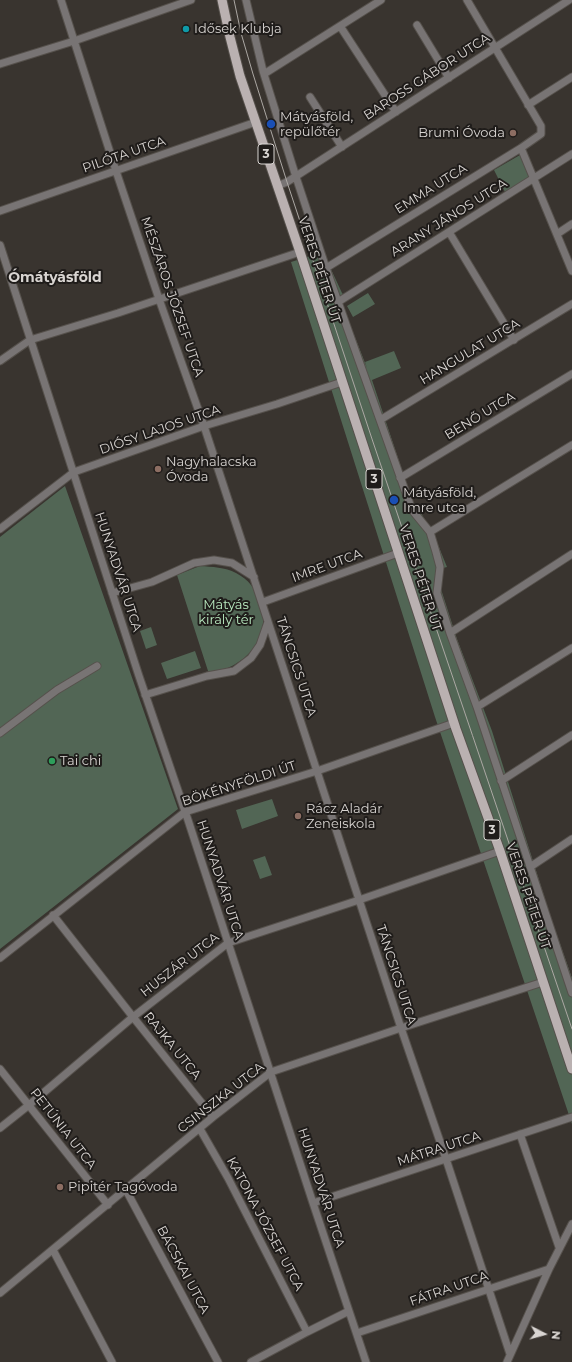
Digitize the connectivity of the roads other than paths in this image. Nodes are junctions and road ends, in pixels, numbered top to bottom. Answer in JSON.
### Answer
{"nodes":[{"id":1,"x":61,"y":0,"type":"edge"},
{"id":2,"x":191,"y":0,"type":"edge"},
{"id":3,"x":222,"y":0,"type":"edge"},
{"id":4,"x":246,"y":0,"type":"edge"},
{"id":5,"x":381,"y":0,"type":"edge"},
{"id":6,"x":466,"y":0,"type":"edge"},
{"id":7,"x":569,"y":0,"type":"edge"},
{"id":8,"x":417,"y":25,"type":"dead end"},
{"id":9,"x":340,"y":26,"type":"junction"},
{"id":10,"x":74,"y":41,"type":"junction"},
{"id":11,"x":495,"y":48,"type":"junction"},
{"id":12,"x":0,"y":64,"type":"edge"},
{"id":13,"x":264,"y":74,"type":"junction"},
{"id":14,"x":572,"y":77,"type":"edge"},
{"id":15,"x":449,"y":78,"type":"junction"},
{"id":16,"x":310,"y":97,"type":"dead end"},
{"id":17,"x":528,"y":105,"type":"junction"},
{"id":18,"x":396,"y":112,"type":"junction"},
{"id":19,"x":256,"y":122,"type":"junction"},
{"id":20,"x":342,"y":147,"type":"junction"},
{"id":21,"x":521,"y":148,"type":"junction"},
{"id":22,"x":572,"y":154,"type":"edge"},
{"id":23,"x":116,"y":171,"type":"junction"},
{"id":24,"x":296,"y":177,"type":"junction"},
{"id":25,"x":534,"y":178,"type":"junction"},
{"id":26,"x":277,"y":186,"type":"junction"},
{"id":27,"x":0,"y":210,"type":"edge"},
{"id":28,"x":572,"y":224,"type":"edge"},
{"id":29,"x":449,"y":232,"type":"junction"},
{"id":30,"x":556,"y":234,"type":"junction"},
{"id":31,"x":0,"y":245,"type":"edge"},
{"id":32,"x":300,"y":252,"type":"junction"},
{"id":33,"x":326,"y":268,"type":"junction"},
{"id":34,"x":572,"y":271,"type":"edge"},
{"id":35,"x":159,"y":299,"type":"junction"},
{"id":36,"x":338,"y":302,"type":"junction"},
{"id":37,"x":572,"y":304,"type":"edge"},
{"id":38,"x":30,"y":340,"type":"junction"},
{"id":39,"x":514,"y":340,"type":"junction"},
{"id":40,"x":0,"y":361,"type":"edge"},
{"id":41,"x":572,"y":374,"type":"edge"},
{"id":42,"x":342,"y":382,"type":"junction"},
{"id":43,"x":380,"y":420,"type":"junction"},
{"id":44,"x":204,"y":426,"type":"junction"},
{"id":45,"x":572,"y":445,"type":"edge"},
{"id":46,"x":74,"y":472,"type":"junction"},
{"id":47,"x":400,"y":478,"type":"junction"},
{"id":48,"x":0,"y":529,"type":"edge"},
{"id":49,"x":430,"y":532,"type":"junction"},
{"id":50,"x":398,"y":553,"type":"junction"},
{"id":51,"x":572,"y":554,"type":"edge"},
{"id":52,"x":254,"y":577,"type":"junction"},
{"id":53,"x":112,"y":593,"type":"junction"},
{"id":54,"x":263,"y":602,"type":"junction"},
{"id":55,"x":268,"y":622,"type":"junction"},
{"id":56,"x":450,"y":633,"type":"junction"},
{"id":57,"x":572,"y":648,"type":"edge"},
{"id":58,"x":97,"y":666,"type":"dead end"},
{"id":59,"x":145,"y":694,"type":"junction"},
{"id":60,"x":477,"y":707,"type":"junction"},
{"id":61,"x":454,"y":723,"type":"junction"},
{"id":62,"x":0,"y":733,"type":"edge"},
{"id":63,"x":572,"y":735,"type":"edge"},
{"id":64,"x":317,"y":771,"type":"junction"},
{"id":65,"x":501,"y":781,"type":"junction"},
{"id":66,"x":185,"y":812,"type":"junction"},
{"id":67,"x":572,"y":840,"type":"edge"},
{"id":68,"x":500,"y":851,"type":"junction"},
{"id":69,"x":530,"y":867,"type":"junction"},
{"id":70,"x":359,"y":900,"type":"junction"},
{"id":71,"x":53,"y":915,"type":"junction"},
{"id":72,"x":228,"y":943,"type":"junction"},
{"id":73,"x":0,"y":958,"type":"edge"},
{"id":74,"x":543,"y":982,"type":"junction"},
{"id":75,"x":572,"y":993,"type":"edge"},
{"id":76,"x":133,"y":1017,"type":"junction"},
{"id":77,"x":401,"y":1028,"type":"junction"},
{"id":78,"x":0,"y":1069,"type":"edge"},
{"id":79,"x":572,"y":1070,"type":"edge"},
{"id":80,"x":271,"y":1072,"type":"junction"},
{"id":81,"x":29,"y":1106,"type":"junction"},
{"id":82,"x":572,"y":1116,"type":"edge"},
{"id":83,"x":213,"y":1117,"type":"junction"},
{"id":84,"x":0,"y":1128,"type":"edge"},
{"id":85,"x":200,"y":1129,"type":"junction"},
{"id":86,"x":520,"y":1134,"type":"junction"},
{"id":87,"x":446,"y":1159,"type":"junction"},
{"id":88,"x":126,"y":1190,"type":"junction"},
{"id":89,"x":313,"y":1203,"type":"junction"},
{"id":90,"x":108,"y":1205,"type":"junction"},
{"id":91,"x":572,"y":1224,"type":"edge"},
{"id":92,"x":560,"y":1247,"type":"junction"},
{"id":93,"x":53,"y":1250,"type":"junction"},
{"id":94,"x":549,"y":1268,"type":"junction"},
{"id":95,"x":489,"y":1288,"type":"junction"},
{"id":96,"x":0,"y":1293,"type":"edge"},
{"id":97,"x":349,"y":1311,"type":"junction"},
{"id":98,"x":307,"y":1332,"type":"junction"},
{"id":99,"x":357,"y":1333,"type":"junction"},
{"id":100,"x":510,"y":1354,"type":"junction"},
{"id":101,"x":112,"y":1362,"type":"edge"},
{"id":102,"x":218,"y":1362,"type":"edge"},
{"id":103,"x":251,"y":1362,"type":"edge"},
{"id":104,"x":366,"y":1362,"type":"edge"},
{"id":105,"x":507,"y":1362,"type":"edge"}],
"edges":[{"from":1,"to":10,"type":"street","name":"MÉSZÁROS JÓZSEF UTCA"},
{"from":2,"to":10,"type":"street"},
{"from":3,"to":19,"type":"main road","name":"VERES PÉTER ÚT","number":"3"},
{"from":4,"to":13,"type":"street","name":"VERES PÉTER ÚT"},
{"from":5,"to":9,"type":"street"},
{"from":6,"to":11,"type":"street"},
{"from":7,"to":11,"type":"street","name":"BAROSS GÁBOR UTCA"},
{"from":8,"to":15,"type":"street"},
{"from":9,"to":13,"type":"street"},
{"from":9,"to":18,"type":"street"},
{"from":10,"to":12,"type":"street"},
{"from":10,"to":23,"type":"street","name":"MÉSZÁROS JÓZSEF UTCA"},
{"from":11,"to":15,"type":"street","name":"BAROSS GÁBOR UTCA"},
{"from":11,"to":17,"type":"street"},
{"from":13,"to":24,"type":"street","name":"VERES PÉTER ÚT"},
{"from":14,"to":17,"type":"street"},
{"from":15,"to":18,"type":"street","name":"BAROSS GÁBOR UTCA"},
{"from":16,"to":20,"type":"street"},
{"from":17,"to":21,"type":"street","name":"EMMA UTCA"},
{"from":18,"to":20,"type":"street","name":"BAROSS GÁBOR UTCA"},
{"from":19,"to":23,"type":"street","name":"PILÓTA UTCA"},
{"from":19,"to":26,"type":"main road","name":"VERES PÉTER ÚT","number":"3"},
{"from":20,"to":24,"type":"street","name":"BAROSS GÁBOR UTCA"},
{"from":21,"to":25,"type":"street"},
{"from":21,"to":33,"type":"street","name":"EMMA UTCA"},
{"from":22,"to":25,"type":"street","name":"ARANY JÁNOS UTCA"},
{"from":23,"to":27,"type":"street","name":"PILÓTA UTCA"},
{"from":23,"to":35,"type":"street","name":"MÉSZÁROS JÓZSEF UTCA"},
{"from":24,"to":26,"type":"street","name":"BAROSS GÁBOR UTCA"},
{"from":24,"to":33,"type":"street","name":"VERES PÉTER ÚT"},
{"from":25,"to":29,"type":"street","name":"ARANY JÁNOS UTCA"},
{"from":25,"to":30,"type":"street"},
{"from":26,"to":32,"type":"main road","name":"VERES PÉTER ÚT","number":"3"},
{"from":28,"to":30,"type":"street"},
{"from":29,"to":36,"type":"street","name":"ARANY JÁNOS UTCA"},
{"from":29,"to":39,"type":"street"},
{"from":30,"to":34,"type":"street"},
{"from":31,"to":38,"type":"street","name":"HUNYADVÁR UTCA"},
{"from":32,"to":35,"type":"street"},
{"from":32,"to":42,"type":"main road","name":"VERES PÉTER ÚT","number":"3"},
{"from":33,"to":36,"type":"street","name":"VERES PÉTER ÚT"},
{"from":35,"to":38,"type":"street"},
{"from":35,"to":44,"type":"street","name":"MÉSZÁROS JÓZSEF UTCA"},
{"from":36,"to":43,"type":"street","name":"VERES PÉTER ÚT"},
{"from":37,"to":39,"type":"street","name":"HANGULAT UTCA"},
{"from":38,"to":40,"type":"street"},
{"from":38,"to":46,"type":"street","name":"HUNYADVÁR UTCA"},
{"from":39,"to":43,"type":"street","name":"HANGULAT UTCA"},
{"from":41,"to":47,"type":"street","name":"BENŐ UTCA"},
{"from":42,"to":44,"type":"street","name":"DIÓSY LAJOS UTCA"},
{"from":42,"to":50,"type":"main road","name":"VERES PÉTER ÚT","number":"3"},
{"from":43,"to":47,"type":"street","name":"VERES PÉTER ÚT"},
{"from":44,"to":46,"type":"street","name":"DIÓSY LAJOS UTCA"},
{"from":44,"to":52,"type":"street","name":"MÉSZÁROS JÓZSEF UTCA"},
{"from":45,"to":49,"type":"street"},
{"from":46,"to":48,"type":"street","name":"DIÓSY LAJOS UTCA"},
{"from":46,"to":53,"type":"street","name":"HUNYADVÁR UTCA"},
{"from":47,"to":49,"type":"street","name":"VERES PÉTER ÚT"},
{"from":49,"to":56,"type":"street","name":"VERES PÉTER ÚT"},
{"from":50,"to":54,"type":"street","name":"IMRE UTCA"},
{"from":50,"to":61,"type":"main road","name":"VERES PÉTER ÚT","number":"3"},
{"from":51,"to":56,"type":"street"},
{"from":52,"to":53,"type":"street"},
{"from":52,"to":54,"type":"street","name":"MÉSZÁROS JÓZSEF UTCA"},
{"from":53,"to":59,"type":"street","name":"HUNYADVÁR UTCA"},
{"from":54,"to":55,"type":"street","name":"TÁNCSICS UTCA"},
{"from":55,"to":59,"type":"street"},
{"from":55,"to":64,"type":"street","name":"TÁNCSICS UTCA"},
{"from":56,"to":60,"type":"street","name":"VERES PÉTER ÚT"},
{"from":57,"to":60,"type":"street"},
{"from":58,"to":62,"type":"street"},
{"from":59,"to":66,"type":"street","name":"HUNYADVÁR UTCA"},
{"from":60,"to":65,"type":"street","name":"VERES PÉTER ÚT"},
{"from":61,"to":64,"type":"street","name":"BÖKÉNYFÖLDI ÚT"},
{"from":61,"to":68,"type":"main road","name":"VERES PÉTER ÚT","number":"3"},
{"from":63,"to":65,"type":"street"},
{"from":64,"to":66,"type":"street","name":"BÖKÉNYFÖLDI ÚT"},
{"from":64,"to":70,"type":"street","name":"TÁNCSICS UTCA"},
{"from":65,"to":69,"type":"street","name":"VERES PÉTER ÚT"},
{"from":66,"to":71,"type":"street","name":"BÖKÉNYFÖLDI ÚT"},
{"from":66,"to":72,"type":"street","name":"HUNYADVÁR UTCA"},
{"from":67,"to":69,"type":"street"},
{"from":68,"to":70,"type":"street","name":"HUSZÁR UTCA"},
{"from":68,"to":74,"type":"main road","name":"VERES PÉTER ÚT","number":"3"},
{"from":69,"to":75,"type":"street","name":"VERES PÉTER ÚT"},
{"from":70,"to":72,"type":"street","name":"HUSZÁR UTCA"},
{"from":70,"to":77,"type":"street","name":"TÁNCSICS UTCA"},
{"from":71,"to":73,"type":"street","name":"BÖKÉNYFÖLDI ÚT"},
{"from":71,"to":76,"type":"street","name":"RAJKA UTCA"},
{"from":72,"to":76,"type":"street","name":"HUSZÁR UTCA"},
{"from":72,"to":80,"type":"street","name":"HUNYADVÁR UTCA"},
{"from":74,"to":77,"type":"street","name":"CSINSZKA UTCA"},
{"from":74,"to":79,"type":"main road","name":"VERES PÉTER ÚT","number":"3"},
{"from":76,"to":81,"type":"street","name":"HUSZÁR UTCA"},
{"from":76,"to":83,"type":"street","name":"RAJKA UTCA"},
{"from":77,"to":80,"type":"street","name":"CSINSZKA UTCA"},
{"from":77,"to":87,"type":"street","name":"TÁNCSICS UTCA"},
{"from":78,"to":81,"type":"street","name":"PETÚNIA UTCA"},
{"from":80,"to":83,"type":"street","name":"CSINSZKA UTCA"},
{"from":80,"to":89,"type":"street","name":"HUNYADVÁR UTCA"},
{"from":81,"to":84,"type":"street","name":"HUSZÁR UTCA"},
{"from":81,"to":90,"type":"street","name":"PETÚNIA UTCA"},
{"from":82,"to":86,"type":"street","name":"MÁTRA UTCA"},
{"from":83,"to":85,"type":"street","name":"CSINSZKA UTCA"},
{"from":85,"to":88,"type":"street","name":"CSINSZKA UTCA"},
{"from":85,"to":98,"type":"street","name":"KATONA JÓZSEF UTCA"},
{"from":86,"to":87,"type":"street","name":"MÁTRA UTCA"},
{"from":86,"to":92,"type":"street"},
{"from":87,"to":89,"type":"street","name":"MÁTRA UTCA"},
{"from":87,"to":95,"type":"street","name":"TÁNCSICS UTCA"},
{"from":88,"to":90,"type":"street","name":"CSINSZKA UTCA"},
{"from":88,"to":102,"type":"street","name":"BÁCSKAI UTCA"},
{"from":89,"to":97,"type":"street","name":"HUNYADVÁR UTCA"},
{"from":90,"to":93,"type":"street","name":"CSINSZKA UTCA"},
{"from":91,"to":92,"type":"street"},
{"from":92,"to":94,"type":"street"},
{"from":93,"to":96,"type":"street","name":"CSINSZKA UTCA"},
{"from":93,"to":101,"type":"street"},
{"from":94,"to":95,"type":"street","name":"FÁTRA UTCA"},
{"from":94,"to":100,"type":"street"},
{"from":95,"to":99,"type":"street","name":"FÁTRA UTCA"},
{"from":95,"to":100,"type":"street","name":"TÁNCSICS UTCA"},
{"from":97,"to":98,"type":"street"},
{"from":97,"to":99,"type":"street","name":"HUNYADVÁR UTCA"},
{"from":98,"to":103,"type":"street"},
{"from":99,"to":104,"type":"street","name":"HUNYADVÁR UTCA"},
{"from":100,"to":105,"type":"street"}]}
